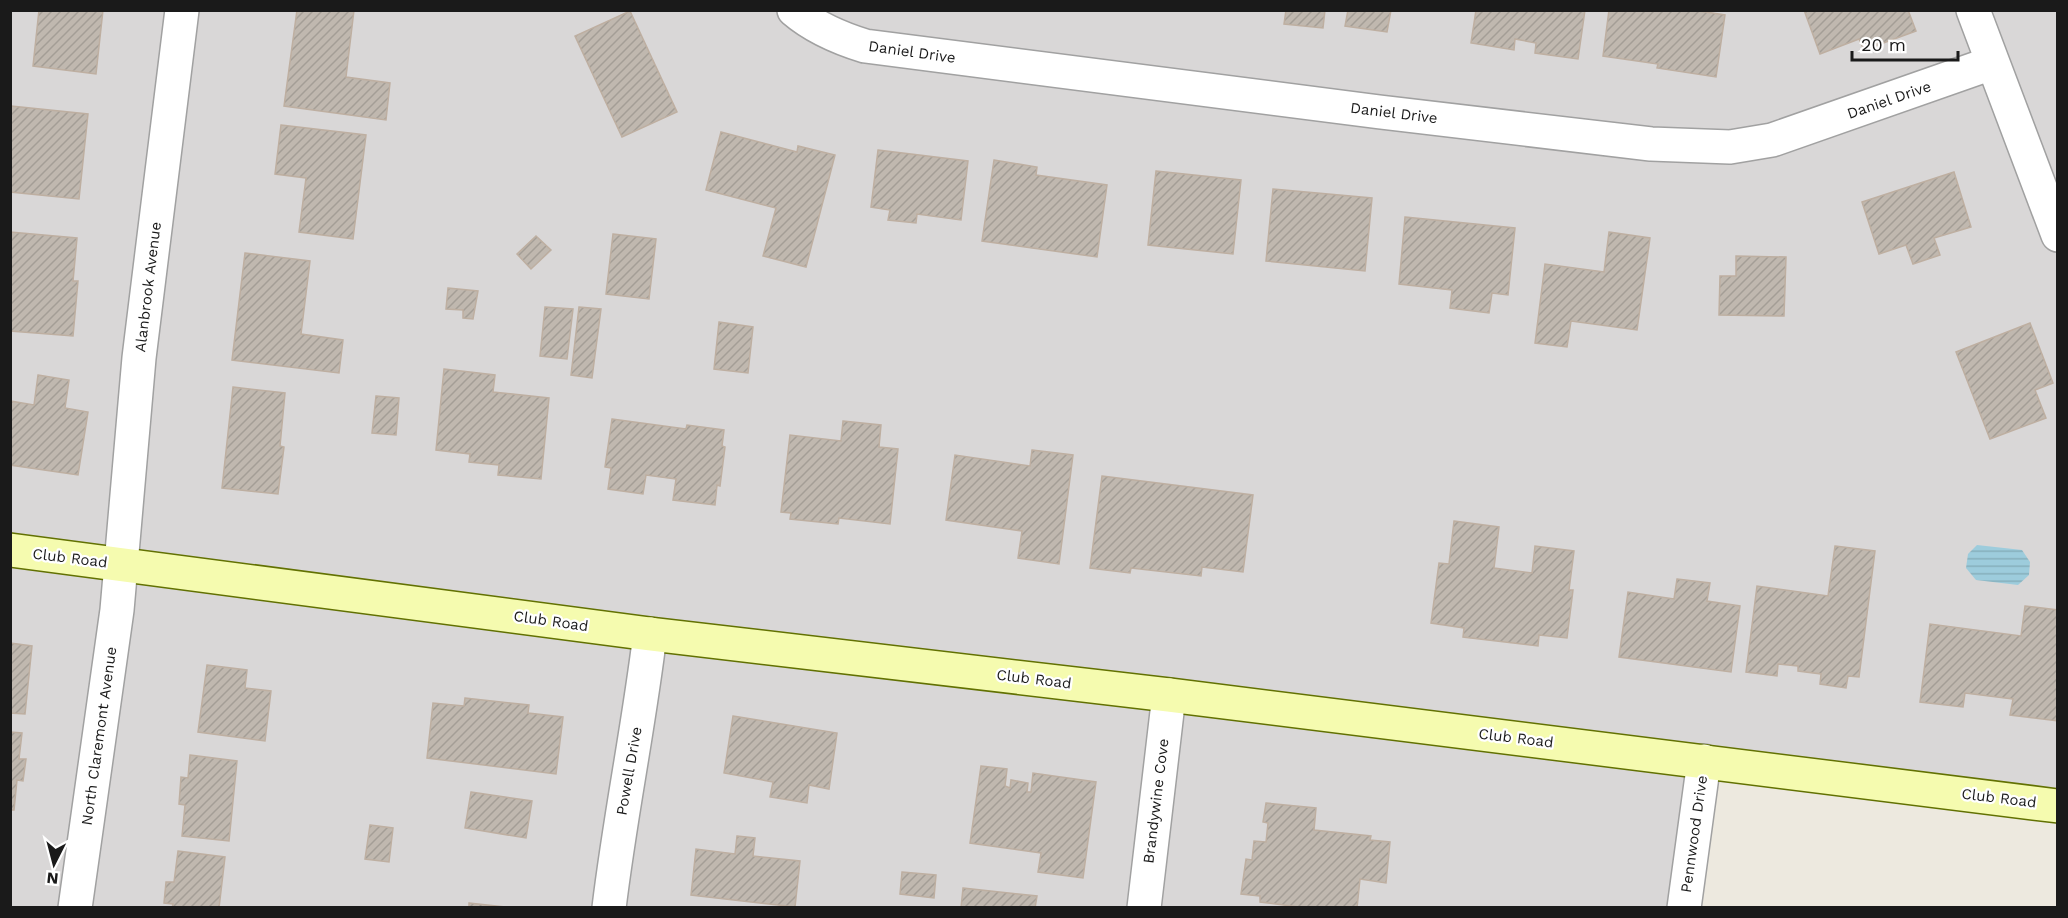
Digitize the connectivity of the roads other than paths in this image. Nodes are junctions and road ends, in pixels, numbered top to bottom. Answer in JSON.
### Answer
{"nodes":[{"id":1,"x":182,"y":10,"type":"edge"},
{"id":2,"x":794,"y":10,"type":"edge"},
{"id":3,"x":1973,"y":10,"type":"edge"},
{"id":4,"x":1992,"y":63,"type":"junction"},
{"id":5,"x":2058,"y":235,"type":"edge"},
{"id":6,"x":10,"y":550,"type":"edge"},
{"id":7,"x":122,"y":564,"type":"junction"},
{"id":8,"x":650,"y":634,"type":"junction"},
{"id":9,"x":1169,"y":695,"type":"junction"},
{"id":10,"x":1704,"y":761,"type":"junction"},
{"id":11,"x":2058,"y":806,"type":"edge"},
{"id":12,"x":75,"y":908,"type":"edge"},
{"id":13,"x":609,"y":908,"type":"edge"},
{"id":14,"x":1144,"y":908,"type":"edge"},
{"id":15,"x":1684,"y":908,"type":"edge"}],
"edges":[{"from":1,"to":7,"type":"street","name":"Alanbrook Avenue"},
{"from":2,"to":4,"type":"street","name":"Daniel Drive"},
{"from":3,"to":4,"type":"street"},
{"from":4,"to":5,"type":"street"},
{"from":6,"to":7,"type":"street","name":"Club Road"},
{"from":7,"to":8,"type":"street","name":"Club Road"},
{"from":7,"to":12,"type":"street","name":"North Claremont Avenue"},
{"from":8,"to":9,"type":"street","name":"Club Road"},
{"from":8,"to":13,"type":"street","name":"Powell Drive"},
{"from":9,"to":10,"type":"street","name":"Club Road"},
{"from":9,"to":14,"type":"street","name":"Brandywine Cove"},
{"from":10,"to":11,"type":"street","name":"Club Road"},
{"from":10,"to":15,"type":"street","name":"Pennwood Drive"}]}
